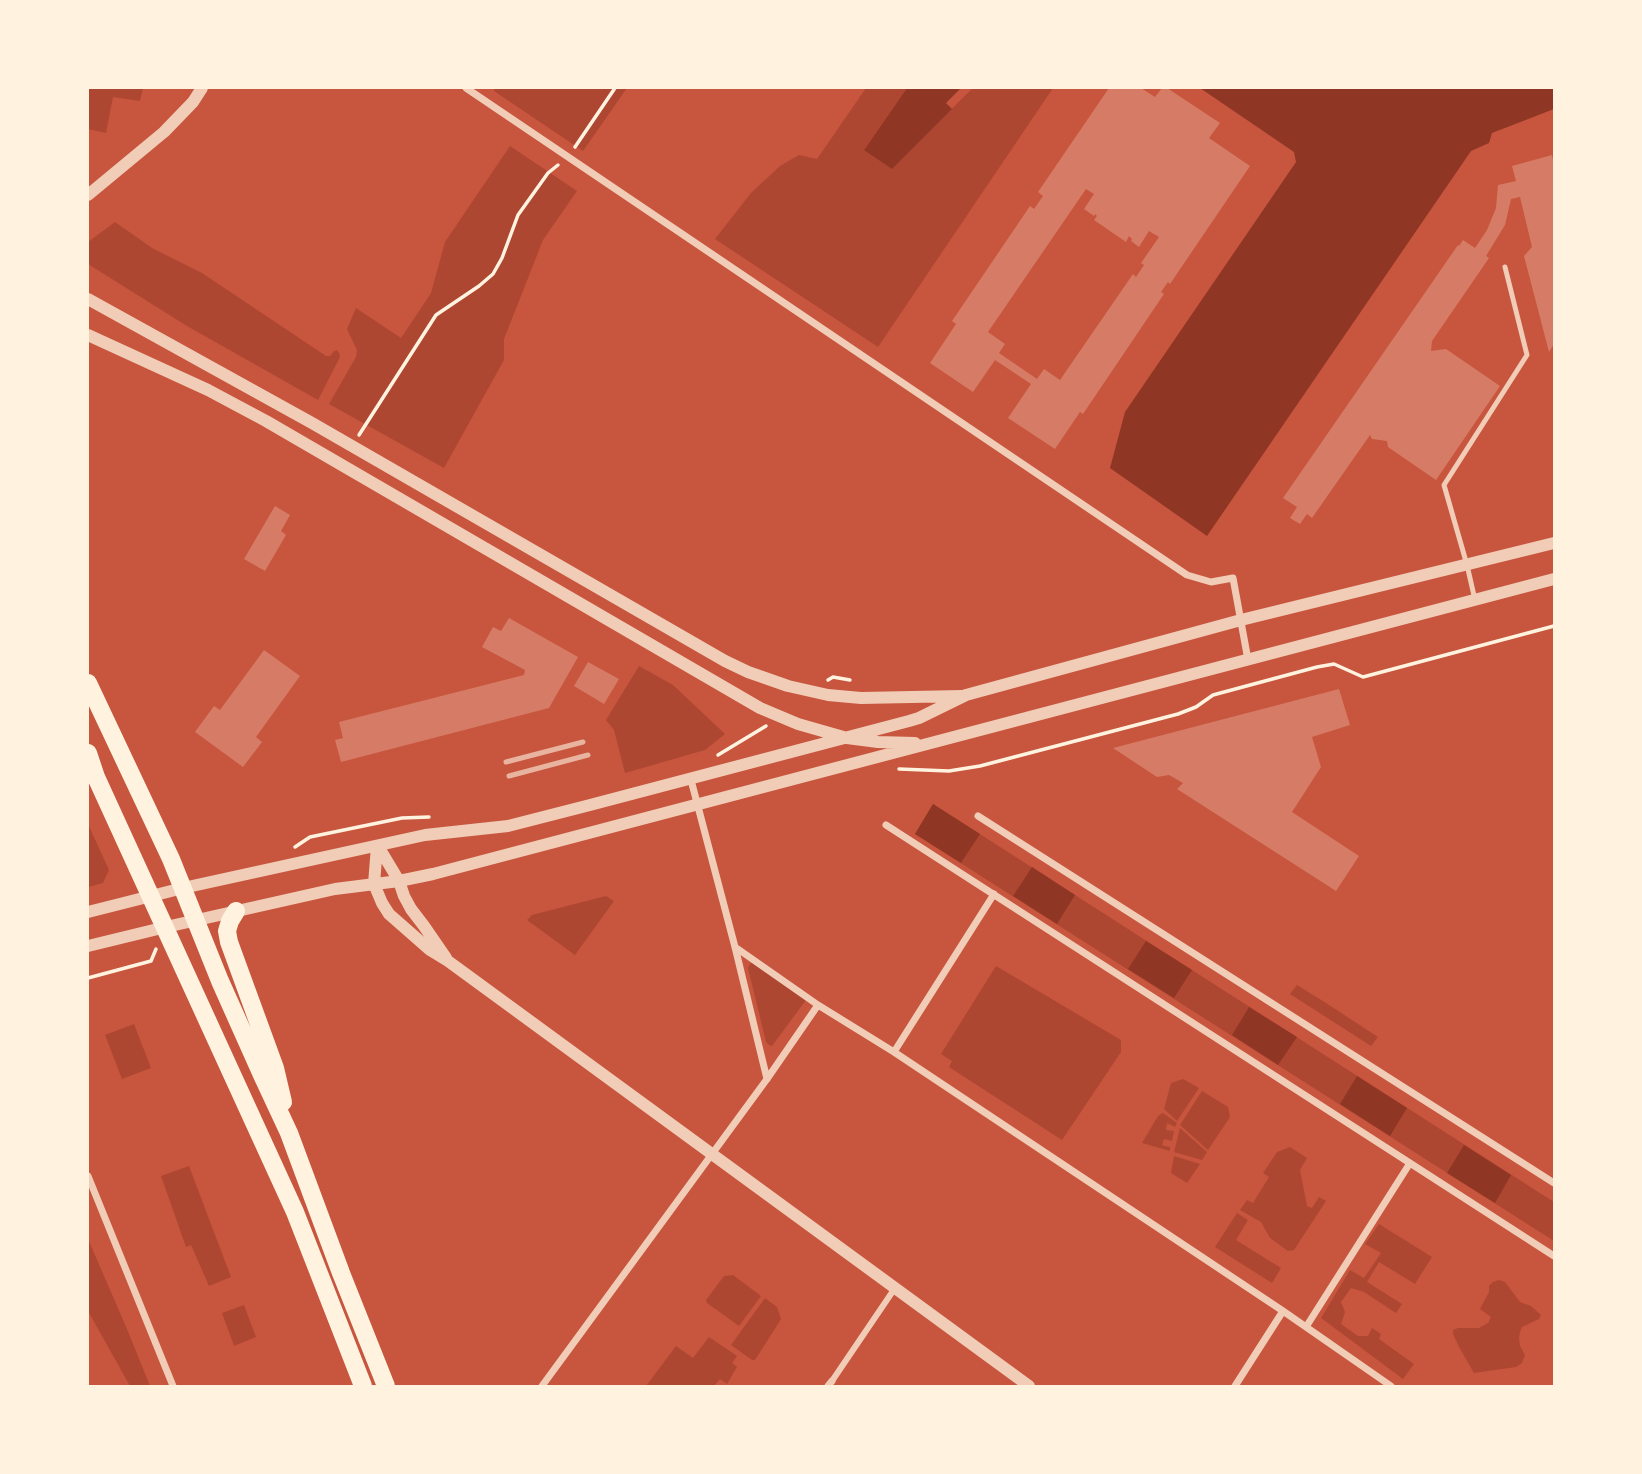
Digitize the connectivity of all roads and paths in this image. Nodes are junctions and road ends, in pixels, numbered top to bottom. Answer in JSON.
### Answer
{"nodes":[{"id":1,"x":202,"y":88,"type":"edge"},
{"id":2,"x":466,"y":88,"type":"edge"},
{"id":3,"x":615,"y":88,"type":"edge"},
{"id":4,"x":568,"y":157,"type":"junction"},
{"id":5,"x":88,"y":195,"type":"edge"},
{"id":6,"x":1506,"y":267,"type":"dead end"},
{"id":7,"x":88,"y":299,"type":"edge"},
{"id":8,"x":88,"y":335,"type":"edge"},
{"id":9,"x":352,"y":446,"type":"junction"},
{"id":10,"x":1555,"y":543,"type":"edge"},
{"id":11,"x":1467,"y":565,"type":"junction"},
{"id":12,"x":1555,"y":579,"type":"edge"},
{"id":13,"x":1475,"y":600,"type":"junction"},
{"id":14,"x":1241,"y":620,"type":"junction"},
{"id":15,"x":1555,"y":626,"type":"edge"},
{"id":16,"x":1248,"y":660,"type":"junction"},
{"id":17,"x":88,"y":683,"type":"edge"},
{"id":18,"x":966,"y":695,"type":"junction"},
{"id":19,"x":848,"y":738,"type":"junction"},
{"id":20,"x":936,"y":742,"type":"junction"},
{"id":21,"x":88,"y":753,"type":"edge"},
{"id":22,"x":899,"y":769,"type":"dead end"},
{"id":23,"x":691,"y":780,"type":"junction"},
{"id":24,"x":697,"y":804,"type":"junction"},
{"id":25,"x":978,"y":816,"type":"dead end"},
{"id":26,"x":886,"y":825,"type":"dead end"},
{"id":27,"x":377,"y":846,"type":"junction"},
{"id":28,"x":399,"y":881,"type":"junction"},
{"id":29,"x":374,"y":884,"type":"junction"},
{"id":30,"x":183,"y":888,"type":"junction"},
{"id":31,"x":994,"y":894,"type":"junction"},
{"id":32,"x":152,"y":896,"type":"junction"},
{"id":33,"x":236,"y":911,"type":"junction"},
{"id":34,"x":88,"y":912,"type":"edge"},
{"id":35,"x":195,"y":920,"type":"junction"},
{"id":36,"x":166,"y":927,"type":"junction"},
{"id":37,"x":88,"y":946,"type":"edge"},
{"id":38,"x":735,"y":947,"type":"junction"},
{"id":39,"x":448,"y":961,"type":"junction"},
{"id":40,"x":88,"y":978,"type":"edge"},
{"id":41,"x":818,"y":1005,"type":"junction"},
{"id":42,"x":894,"y":1052,"type":"junction"},
{"id":43,"x":767,"y":1079,"type":"junction"},
{"id":44,"x":289,"y":1133,"type":"junction"},
{"id":45,"x":712,"y":1154,"type":"junction"},
{"id":46,"x":1410,"y":1163,"type":"junction"},
{"id":47,"x":88,"y":1176,"type":"edge"},
{"id":48,"x":1555,"y":1183,"type":"edge"},
{"id":49,"x":1555,"y":1255,"type":"edge"},
{"id":50,"x":895,"y":1288,"type":"junction"},
{"id":51,"x":1283,"y":1311,"type":"junction"},
{"id":52,"x":1306,"y":1327,"type":"junction"},
{"id":53,"x":830,"y":1384,"type":"edge"},
{"id":54,"x":360,"y":1386,"type":"edge"},
{"id":55,"x":173,"y":1387,"type":"edge"},
{"id":56,"x":386,"y":1387,"type":"edge"},
{"id":57,"x":542,"y":1387,"type":"edge"},
{"id":58,"x":1028,"y":1387,"type":"edge"},
{"id":59,"x":1235,"y":1387,"type":"edge"},
{"id":60,"x":1391,"y":1387,"type":"edge"}],
"edges":[{"from":1,"to":5,"type":"street"},
{"from":2,"to":4,"type":"street"},
{"from":3,"to":4,"type":"path"},
{"from":4,"to":9,"type":"path"},
{"from":4,"to":14,"type":"street"},
{"from":6,"to":11,"type":"lane"},
{"from":7,"to":9,"type":"street"},
{"from":8,"to":19,"type":"street"},
{"from":9,"to":18,"type":"street"},
{"from":10,"to":11,"type":"street"},
{"from":11,"to":13,"type":"lane"},
{"from":11,"to":14,"type":"street"},
{"from":12,"to":13,"type":"street"},
{"from":13,"to":16,"type":"street"},
{"from":14,"to":16,"type":"street"},
{"from":14,"to":18,"type":"street"},
{"from":15,"to":22,"type":"path"},
{"from":16,"to":20,"type":"street"},
{"from":17,"to":30,"type":"main road"},
{"from":18,"to":19,"type":"street"},
{"from":19,"to":20,"type":"street"},
{"from":19,"to":23,"type":"street"},
{"from":20,"to":24,"type":"street"},
{"from":21,"to":32,"type":"main road"},
{"from":23,"to":24,"type":"street"},
{"from":23,"to":27,"type":"street"},
{"from":24,"to":28,"type":"street"},
{"from":24,"to":38,"type":"street"},
{"from":25,"to":48,"type":"street"},
{"from":26,"to":31,"type":"street"},
{"from":27,"to":28,"type":"street"},
{"from":27,"to":29,"type":"street"},
{"from":27,"to":30,"type":"street"},
{"from":28,"to":29,"type":"street"},
{"from":28,"to":39,"type":"street"},
{"from":29,"to":33,"type":"street"},
{"from":29,"to":39,"type":"street"},
{"from":30,"to":32,"type":"street"},
{"from":30,"to":35,"type":"main road"},
{"from":31,"to":42,"type":"street"},
{"from":31,"to":46,"type":"street"},
{"from":32,"to":34,"type":"street"},
{"from":32,"to":36,"type":"main road"},
{"from":33,"to":35,"type":"street"},
{"from":33,"to":44,"type":"main road"},
{"from":35,"to":36,"type":"street"},
{"from":35,"to":44,"type":"main road"},
{"from":36,"to":37,"type":"street"},
{"from":36,"to":40,"type":"path"},
{"from":36,"to":54,"type":"main road"},
{"from":38,"to":41,"type":"street"},
{"from":38,"to":43,"type":"street"},
{"from":39,"to":45,"type":"street"},
{"from":41,"to":42,"type":"street"},
{"from":41,"to":43,"type":"street"},
{"from":42,"to":51,"type":"street"},
{"from":43,"to":45,"type":"street"},
{"from":44,"to":56,"type":"main road"},
{"from":45,"to":50,"type":"street"},
{"from":45,"to":57,"type":"street"},
{"from":46,"to":49,"type":"street"},
{"from":46,"to":52,"type":"street"},
{"from":47,"to":55,"type":"street"},
{"from":50,"to":53,"type":"street"},
{"from":50,"to":58,"type":"street"},
{"from":51,"to":52,"type":"street"},
{"from":51,"to":59,"type":"street"},
{"from":52,"to":60,"type":"street"}]}
